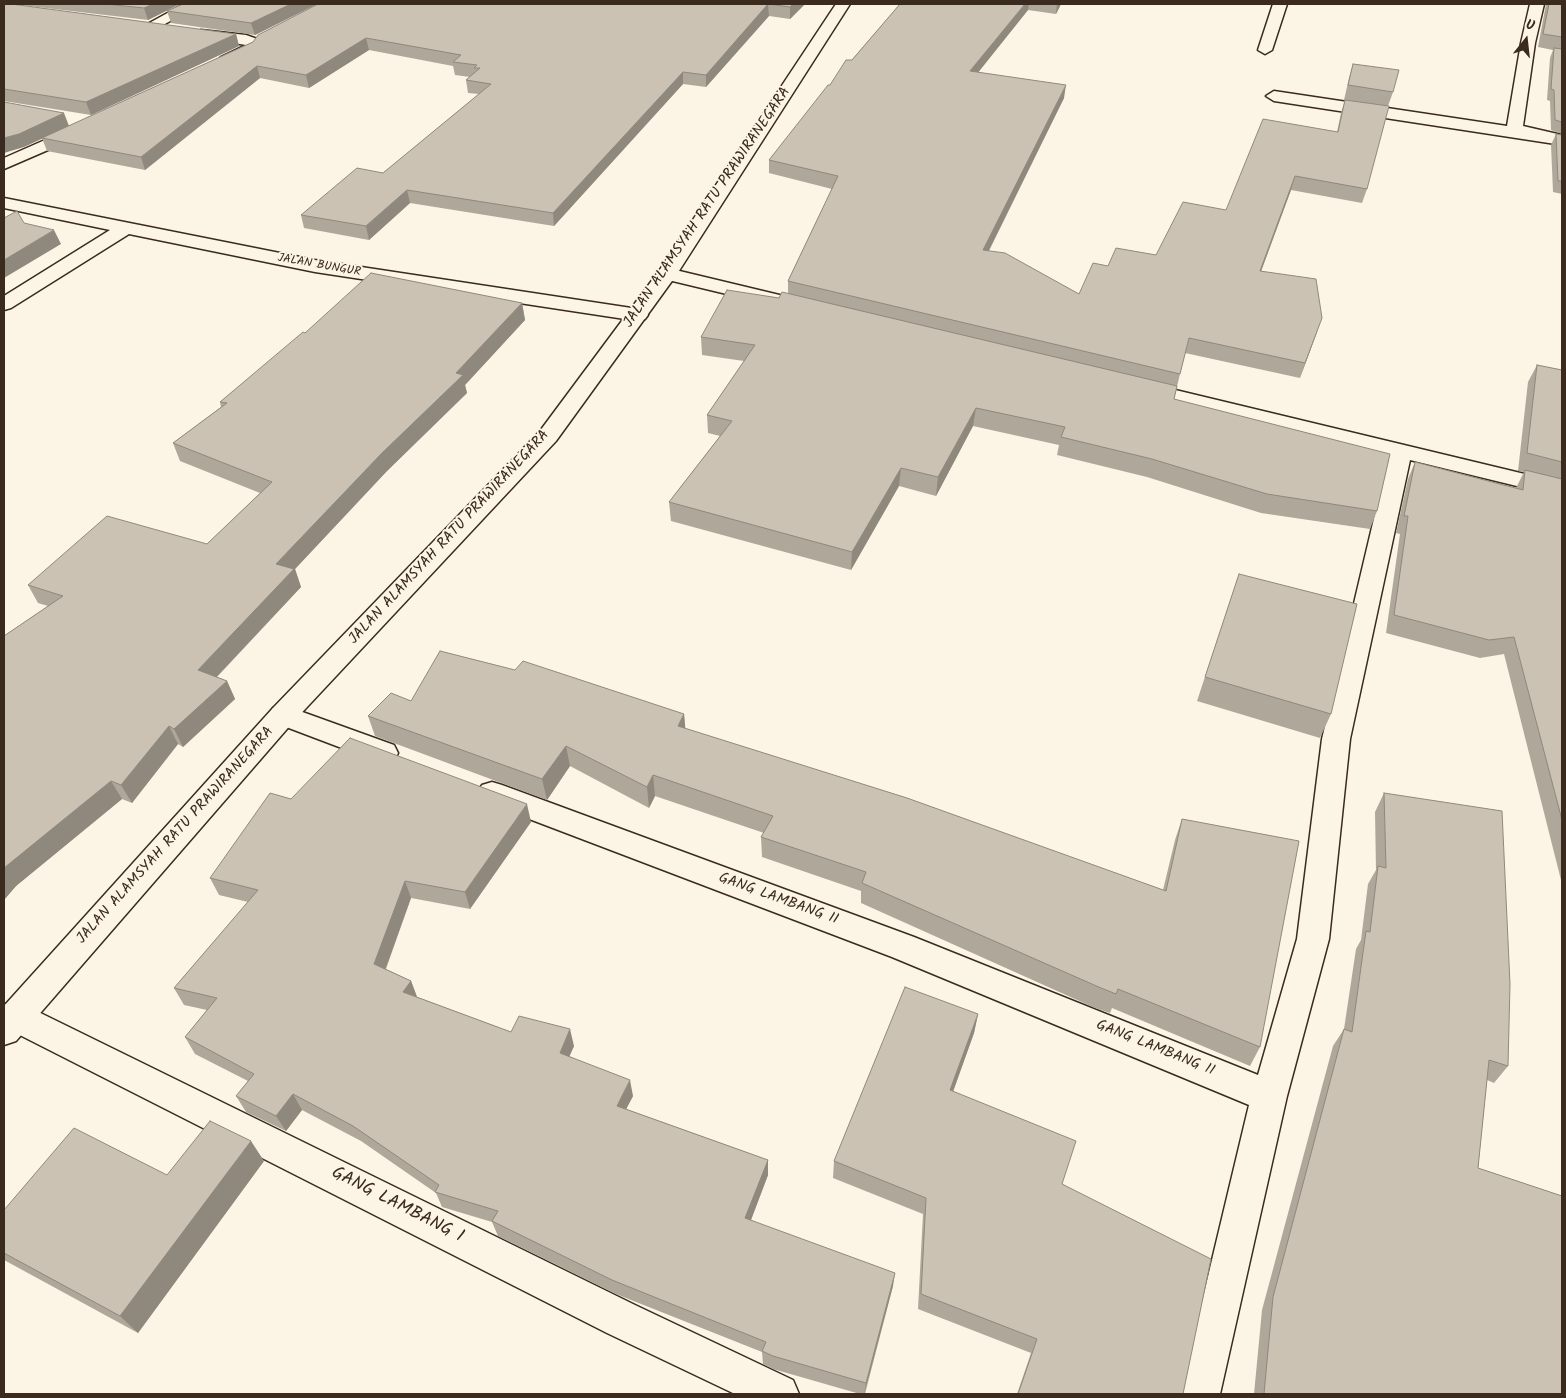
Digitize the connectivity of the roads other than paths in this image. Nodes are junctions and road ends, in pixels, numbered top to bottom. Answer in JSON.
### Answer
{"nodes":[{"id":1,"x":194,"y":4,"type":"edge"},
{"id":2,"x":843,"y":4,"type":"edge"},
{"id":3,"x":1280,"y":4,"type":"edge"},
{"id":4,"x":1537,"y":4,"type":"edge"},
{"id":5,"x":129,"y":24,"type":"edge"},
{"id":6,"x":149,"y":27,"type":"junction"},
{"id":7,"x":272,"y":35,"type":"edge"},
{"id":8,"x":255,"y":44,"type":"junction"},
{"id":9,"x":1265,"y":50,"type":"dead end"},
{"id":10,"x":216,"y":65,"type":"edge"},
{"id":11,"x":1274,"y":96,"type":"dead end"},
{"id":12,"x":67,"y":118,"type":"edge"},
{"id":13,"x":1524,"y":133,"type":"junction"},
{"id":14,"x":1562,"y":140,"type":"edge"},
{"id":15,"x":4,"y":164,"type":"edge"},
{"id":16,"x":4,"y":203,"type":"edge"},
{"id":17,"x":126,"y":228,"type":"junction"},
{"id":18,"x":667,"y":274,"type":"junction"},
{"id":19,"x":4,"y":304,"type":"edge"},
{"id":20,"x":802,"y":306,"type":"edge"},
{"id":21,"x":638,"y":315,"type":"junction"},
{"id":22,"x":1121,"y":383,"type":"edge"},
{"id":23,"x":1401,"y":451,"type":"junction"},
{"id":24,"x":1562,"y":490,"type":"edge"},
{"id":25,"x":283,"y":715,"type":"junction"},
{"id":26,"x":413,"y":764,"type":"edge"},
{"id":27,"x":468,"y":784,"type":"edge"},
{"id":28,"x":10,"y":1023,"type":"edge"},
{"id":29,"x":1269,"y":1096,"type":"junction"},
{"id":30,"x":779,"y":1394,"type":"edge"},
{"id":31,"x":1200,"y":1394,"type":"edge"}],
"edges":[{"from":1,"to":6,"type":"street"},
{"from":2,"to":18,"type":"street","name":"JALAN ALAMSYAH RATU PRAWIRANEGARA"},
{"from":3,"to":9,"type":"street"},
{"from":4,"to":13,"type":"street"},
{"from":5,"to":6,"type":"street"},
{"from":6,"to":8,"type":"street"},
{"from":7,"to":8,"type":"street"},
{"from":8,"to":10,"type":"street"},
{"from":11,"to":13,"type":"street"},
{"from":12,"to":15,"type":"street"},
{"from":13,"to":14,"type":"street"},
{"from":16,"to":17,"type":"street","name":"JALAN BUNGUR"},
{"from":17,"to":19,"type":"street"},
{"from":17,"to":21,"type":"street","name":"JALAN BUNGUR"},
{"from":18,"to":20,"type":"street"},
{"from":18,"to":21,"type":"street","name":"JALAN ALAMSYAH RATU PRAWIRANEGARA"},
{"from":21,"to":25,"type":"street","name":"JALAN ALAMSYAH RATU PRAWIRANEGARA"},
{"from":22,"to":23,"type":"street"},
{"from":23,"to":24,"type":"street"},
{"from":23,"to":29,"type":"street"},
{"from":25,"to":26,"type":"street"},
{"from":25,"to":28,"type":"street","name":"JALAN ALAMSYAH RATU PRAWIRANEGARA"},
{"from":27,"to":29,"type":"street","name":"GANG LAMBANG II"},
{"from":28,"to":30,"type":"street","name":"GANG LAMBANG 1"},
{"from":29,"to":31,"type":"street"}]}
